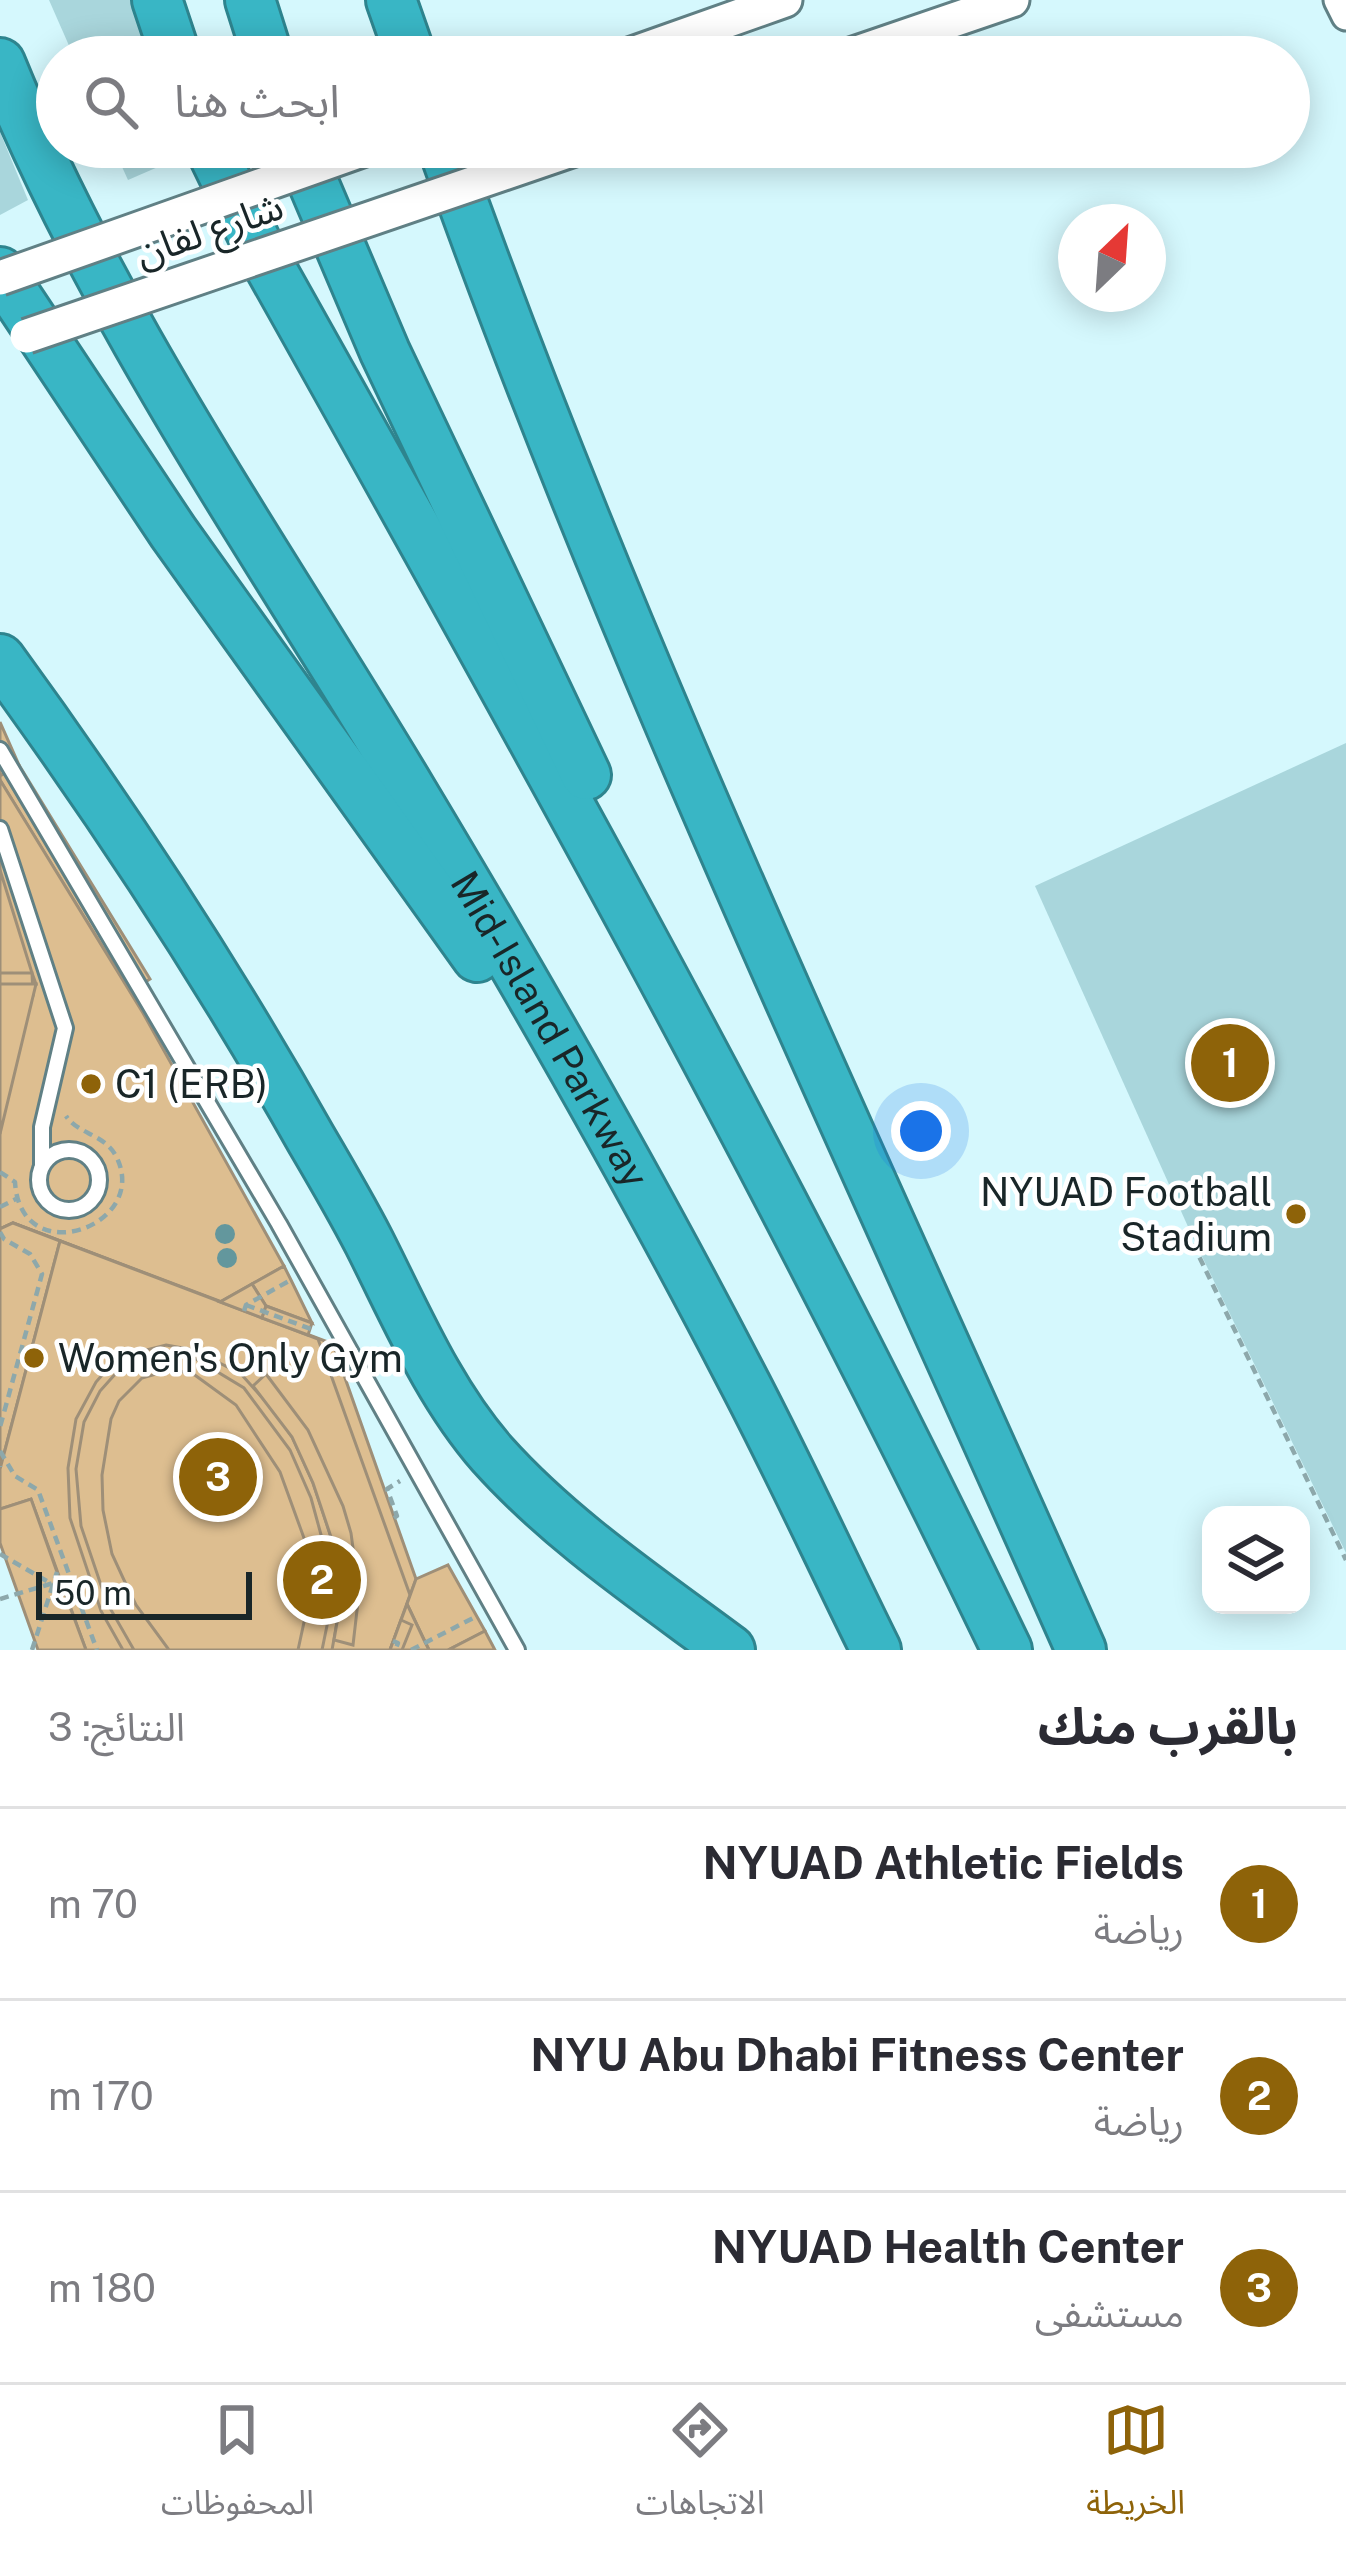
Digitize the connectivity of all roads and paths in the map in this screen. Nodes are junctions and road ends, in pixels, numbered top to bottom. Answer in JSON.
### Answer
{"nodes":[{"id":1,"x":157,"y":0,"type":"edge"},
{"id":2,"x":250,"y":0,"type":"edge"},
{"id":3,"x":391,"y":0,"type":"edge"},
{"id":4,"x":784,"y":0,"type":"edge"},
{"id":5,"x":1012,"y":0,"type":"edge"},
{"id":6,"x":1338,"y":0,"type":"edge"},
{"id":7,"x":1346,"y":16,"type":"edge"},
{"id":8,"x":169,"y":36,"type":"edge"},
{"id":9,"x":261,"y":36,"type":"edge"},
{"id":10,"x":404,"y":36,"type":"edge"},
{"id":11,"x":683,"y":36,"type":"edge"},
{"id":12,"x":906,"y":36,"type":"edge"},
{"id":13,"x":0,"y":63,"type":"edge"},
{"id":14,"x":36,"y":143,"type":"edge"},
{"id":15,"x":47,"y":168,"type":"edge"},
{"id":16,"x":220,"y":168,"type":"edge"},
{"id":17,"x":307,"y":168,"type":"edge"},
{"id":18,"x":309,"y":168,"type":"edge"},
{"id":19,"x":451,"y":168,"type":"edge"},
{"id":20,"x":518,"y":168,"type":"edge"},
{"id":21,"x":0,"y":275,"type":"edge"},
{"id":22,"x":0,"y":344,"type":"edge"},
{"id":23,"x":0,"y":659,"type":"edge"},
{"id":24,"x":0,"y":750,"type":"edge"},
{"id":25,"x":0,"y":829,"type":"edge"},
{"id":26,"x":713,"y":1067,"type":"junction"},
{"id":27,"x":65,"y":1115,"type":"dead end"},
{"id":28,"x":42,"y":1127,"type":"junction"},
{"id":29,"x":78,"y":1151,"type":"junction"},
{"id":30,"x":42,"y":1165,"type":"junction"},
{"id":31,"x":632,"y":1169,"type":"junction"},
{"id":32,"x":0,"y":1172,"type":"edge"},
{"id":33,"x":16,"y":1199,"type":"junction"},
{"id":34,"x":0,"y":1207,"type":"edge"},
{"id":35,"x":0,"y":1232,"type":"edge"},
{"id":36,"x":1193,"y":1244,"type":"dead end"},
{"id":37,"x":291,"y":1280,"type":"dead end"},
{"id":38,"x":310,"y":1329,"type":"dead end"},
{"id":39,"x":0,"y":1427,"type":"edge"},
{"id":40,"x":0,"y":1451,"type":"edge"},
{"id":41,"x":387,"y":1489,"type":"dead end"},
{"id":42,"x":394,"y":1518,"type":"dead end"},
{"id":43,"x":0,"y":1554,"type":"edge"},
{"id":44,"x":1346,"y":1560,"type":"edge"},
{"id":45,"x":56,"y":1571,"type":"dead end"},
{"id":46,"x":60,"y":1581,"type":"dead end"},
{"id":47,"x":49,"y":1585,"type":"junction"},
{"id":48,"x":64,"y":1591,"type":"dead end"},
{"id":49,"x":0,"y":1600,"type":"edge"},
{"id":50,"x":476,"y":1616,"type":"dead end"},
{"id":51,"x":32,"y":1650,"type":"edge"},
{"id":52,"x":98,"y":1650,"type":"edge"},
{"id":53,"x":411,"y":1650,"type":"edge"},
{"id":54,"x":517,"y":1650,"type":"edge"},
{"id":55,"x":730,"y":1650,"type":"edge"},
{"id":56,"x":876,"y":1650,"type":"edge"},
{"id":57,"x":1006,"y":1650,"type":"edge"},
{"id":58,"x":1081,"y":1650,"type":"edge"}],
"edges":[{"from":1,"to":8,"type":"highway"},
{"from":2,"to":9,"type":"highway"},
{"from":3,"to":10,"type":"highway"},
{"from":4,"to":11,"type":"street"},
{"from":5,"to":12,"type":"street"},
{"from":6,"to":7,"type":"street"},
{"from":13,"to":14,"type":"highway","name":"Mid-Island Parkway"},
{"from":15,"to":31,"type":"highway","name":"Mid-Island Parkway"},
{"from":16,"to":26,"type":"highway"},
{"from":17,"to":26,"type":"highway"},
{"from":18,"to":21,"type":"street","name":"شارع لفان","bridge":true},
{"from":19,"to":58,"type":"highway"},
{"from":20,"to":22,"type":"street","name":"شارع لفان","bridge":true},
{"from":21,"to":31,"type":"highway"},
{"from":23,"to":55,"type":"highway"},
{"from":24,"to":54,"type":"lane"},
{"from":25,"to":28,"type":"lane"},
{"from":26,"to":57,"type":"highway"},
{"from":27,"to":33,"type":"path"},
{"from":28,"to":29,"type":"lane"},
{"from":28,"to":30,"type":"lane"},
{"from":29,"to":30,"type":"lane"},
{"from":29,"to":30,"type":"lane"},
{"from":31,"to":56,"type":"highway","name":"Mid-Island Parkway"},
{"from":32,"to":33,"type":"path"},
{"from":33,"to":34,"type":"path"},
{"from":35,"to":39,"type":"path"},
{"from":36,"to":44,"type":"path"},
{"from":37,"to":38,"type":"path"},
{"from":40,"to":52,"type":"path"},
{"from":41,"to":42,"type":"path"},
{"from":43,"to":47,"type":"path"},
{"from":45,"to":47,"type":"path"},
{"from":46,"to":47,"type":"path"},
{"from":47,"to":48,"type":"path"},
{"from":47,"to":49,"type":"path"},
{"from":47,"to":51,"type":"path"},
{"from":50,"to":53,"type":"path"}]}
